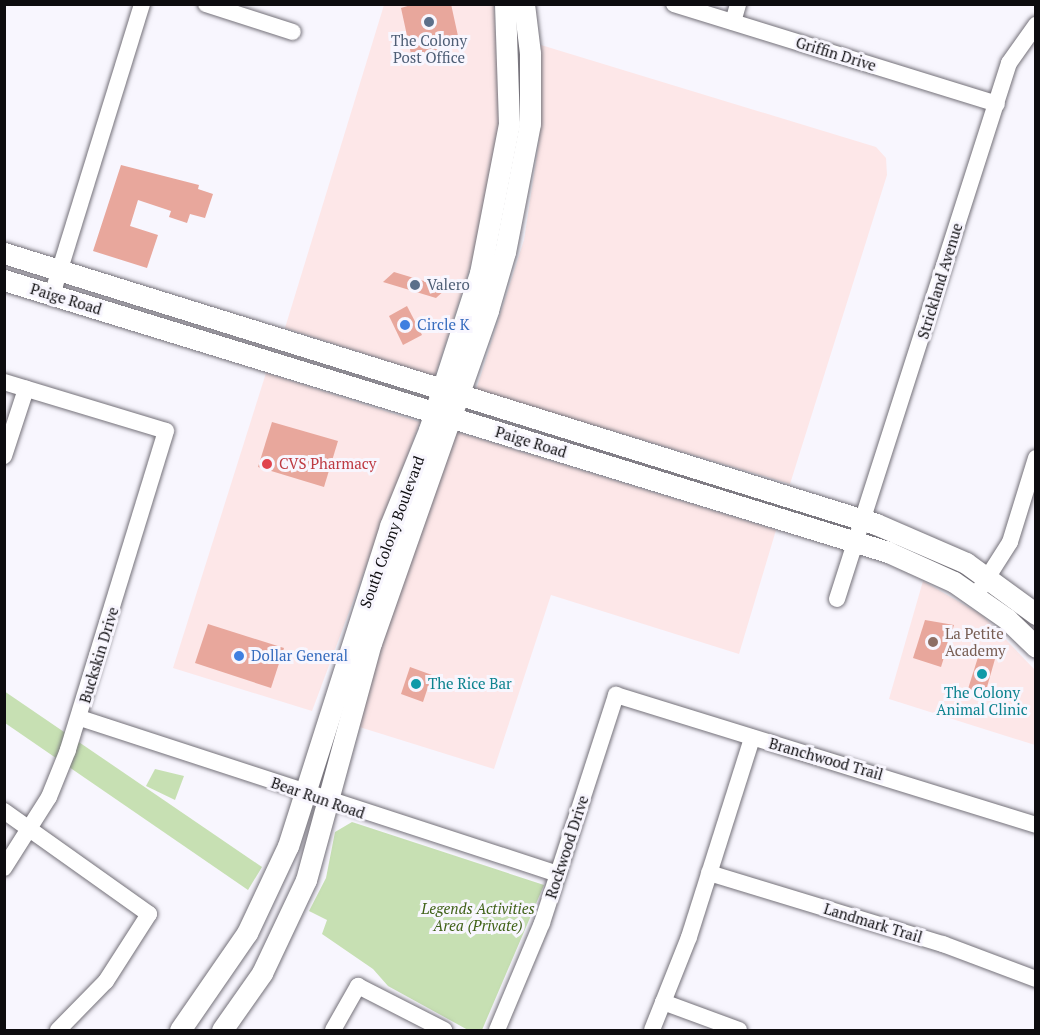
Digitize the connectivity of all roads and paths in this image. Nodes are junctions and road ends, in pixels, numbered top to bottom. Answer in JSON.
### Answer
{"nodes":[{"id":1,"x":141,"y":4,"type":"edge"},
{"id":2,"x":206,"y":4,"type":"edge"},
{"id":3,"x":505,"y":4,"type":"edge"},
{"id":4,"x":524,"y":4,"type":"edge"},
{"id":5,"x":674,"y":4,"type":"edge"},
{"id":6,"x":738,"y":4,"type":"edge"},
{"id":7,"x":733,"y":22,"type":"junction"},
{"id":8,"x":1035,"y":25,"type":"edge"},
{"id":9,"x":293,"y":33,"type":"dead end"},
{"id":10,"x":530,"y":80,"type":"junction"},
{"id":11,"x":510,"y":94,"type":"junction"},
{"id":12,"x":997,"y":104,"type":"junction"},
{"id":13,"x":512,"y":173,"type":"junction"},
{"id":14,"x":4,"y":253,"type":"edge"},
{"id":15,"x":60,"y":270,"type":"junction"},
{"id":16,"x":4,"y":280,"type":"edge"},
{"id":17,"x":52,"y":295,"type":"junction"},
{"id":18,"x":288,"y":341,"type":"junction"},
{"id":19,"x":285,"y":366,"type":"junction"},
{"id":20,"x":4,"y":382,"type":"edge"},
{"id":21,"x":26,"y":389,"type":"junction"},
{"id":22,"x":451,"y":393,"type":"junction"},
{"id":23,"x":444,"y":416,"type":"junction"},
{"id":24,"x":4,"y":456,"type":"edge"},
{"id":25,"x":656,"y":456,"type":"junction"},
{"id":26,"x":1035,"y":458,"type":"edge"},
{"id":27,"x":649,"y":479,"type":"junction"},
{"id":28,"x":865,"y":520,"type":"junction"},
{"id":29,"x":407,"y":541,"type":"junction"},
{"id":30,"x":857,"y":543,"type":"junction"},
{"id":31,"x":383,"y":548,"type":"junction"},
{"id":32,"x":988,"y":577,"type":"junction"},
{"id":33,"x":975,"y":597,"type":"junction"},
{"id":34,"x":837,"y":599,"type":"dead end"},
{"id":35,"x":1035,"y":614,"type":"edge"},
{"id":36,"x":362,"y":640,"type":"junction"},
{"id":37,"x":1035,"y":647,"type":"edge"},
{"id":38,"x":615,"y":695,"type":"joint"},
{"id":39,"x":80,"y":718,"type":"junction"},
{"id":40,"x":752,"y":738,"type":"junction"},
{"id":41,"x":305,"y":794,"type":"junction"},
{"id":42,"x":329,"y":802,"type":"junction"},
{"id":43,"x":4,"y":812,"type":"edge"},
{"id":44,"x":1035,"y":825,"type":"edge"},
{"id":45,"x":30,"y":829,"type":"junction"},
{"id":46,"x":4,"y":868,"type":"edge"},
{"id":47,"x":709,"y":873,"type":"junction"},
{"id":48,"x":558,"y":874,"type":"junction"},
{"id":49,"x":1035,"y":979,"type":"edge"},
{"id":50,"x":663,"y":1002,"type":"junction"},
{"id":51,"x":57,"y":1030,"type":"edge"},
{"id":52,"x":180,"y":1030,"type":"edge"},
{"id":53,"x":222,"y":1030,"type":"edge"},
{"id":54,"x":333,"y":1030,"type":"edge"},
{"id":55,"x":444,"y":1030,"type":"edge"},
{"id":56,"x":497,"y":1030,"type":"edge"},
{"id":57,"x":652,"y":1030,"type":"edge"},
{"id":58,"x":739,"y":1030,"type":"edge"}],
"edges":[{"from":1,"to":15,"type":"street"},
{"from":2,"to":9,"type":"street"},
{"from":3,"to":11,"type":"main road","name":"South Colony Boulevard"},
{"from":4,"to":10,"type":"main road","name":"South Colony Boulevard"},
{"from":5,"to":7,"type":"street","name":"Griffin Drive"},
{"from":6,"to":7,"type":"street"},
{"from":7,"to":12,"type":"street","name":"Griffin Drive"},
{"from":8,"to":12,"type":"street","name":"Strickland Avenue"},
{"from":10,"to":11,"type":"main road"},
{"from":10,"to":13,"type":"main road","name":"South Colony Boulevard"},
{"from":11,"to":13,"type":"main road","name":"South Colony Boulevard"},
{"from":12,"to":28,"type":"street","name":"Strickland Avenue"},
{"from":13,"to":22,"type":"main road","name":"South Colony Boulevard"},
{"from":14,"to":15,"type":"main road","name":"Paige Road"},
{"from":15,"to":17,"type":"street"},
{"from":15,"to":18,"type":"main road","name":"Paige Road"},
{"from":16,"to":17,"type":"main road","name":"Paige Road"},
{"from":17,"to":19,"type":"main road","name":"Paige Road"},
{"from":18,"to":19,"type":"main road"},
{"from":18,"to":22,"type":"main road","name":"Paige Road"},
{"from":19,"to":23,"type":"main road","name":"Paige Road"},
{"from":20,"to":21,"type":"street"},
{"from":21,"to":24,"type":"street"},
{"from":21,"to":39,"type":"street","name":"Buckskin Drive"},
{"from":22,"to":23,"type":"main road","name":"South Colony Boulevard"},
{"from":22,"to":25,"type":"main road","name":"Paige Road"},
{"from":23,"to":27,"type":"main road","name":"Paige Road"},
{"from":23,"to":29,"type":"main road","name":"South Colony Boulevard"},
{"from":23,"to":31,"type":"main road","name":"South Colony Boulevard"},
{"from":25,"to":27,"type":"main road"},
{"from":25,"to":28,"type":"main road","name":"Paige Road"},
{"from":26,"to":32,"type":"street"},
{"from":27,"to":30,"type":"main road","name":"Paige Road"},
{"from":28,"to":30,"type":"street","name":"Strickland Avenue"},
{"from":28,"to":32,"type":"main road","name":"Paige Road"},
{"from":29,"to":31,"type":"main road"},
{"from":29,"to":36,"type":"main road","name":"South Colony Boulevard"},
{"from":30,"to":33,"type":"main road","name":"Paige Road"},
{"from":30,"to":34,"type":"street","name":"Strickland Avenue"},
{"from":31,"to":36,"type":"main road","name":"South Colony Boulevard"},
{"from":32,"to":33,"type":"street"},
{"from":32,"to":35,"type":"main road","name":"Paige Road"},
{"from":33,"to":37,"type":"main road","name":"Paige Road"},
{"from":36,"to":41,"type":"main road","name":"South Colony Boulevard"},
{"from":36,"to":42,"type":"main road","name":"South Colony Boulevard"},
{"from":38,"to":40,"type":"street","name":"Branchwood Trail"},
{"from":38,"to":48,"type":"street","name":"Rockwood Drive"},
{"from":39,"to":41,"type":"street","name":"Bear Run Road"},
{"from":39,"to":45,"type":"street","name":"Buckskin Drive"},
{"from":40,"to":44,"type":"street","name":"Branchwood Trail"},
{"from":40,"to":47,"type":"street"},
{"from":41,"to":42,"type":"street","name":"Bear Run Road"},
{"from":41,"to":52,"type":"main road","name":"South Colony Boulevard"},
{"from":42,"to":48,"type":"street","name":"Bear Run Road"},
{"from":42,"to":53,"type":"main road","name":"South Colony Boulevard"},
{"from":43,"to":45,"type":"street"},
{"from":45,"to":46,"type":"street","name":"Buckskin Drive"},
{"from":45,"to":51,"type":"street"},
{"from":47,"to":49,"type":"street","name":"Landmark Trail"},
{"from":47,"to":50,"type":"street"},
{"from":48,"to":56,"type":"street","name":"Rockwood Drive"},
{"from":50,"to":57,"type":"street"},
{"from":50,"to":58,"type":"street"},
{"from":54,"to":55,"type":"street"}]}
